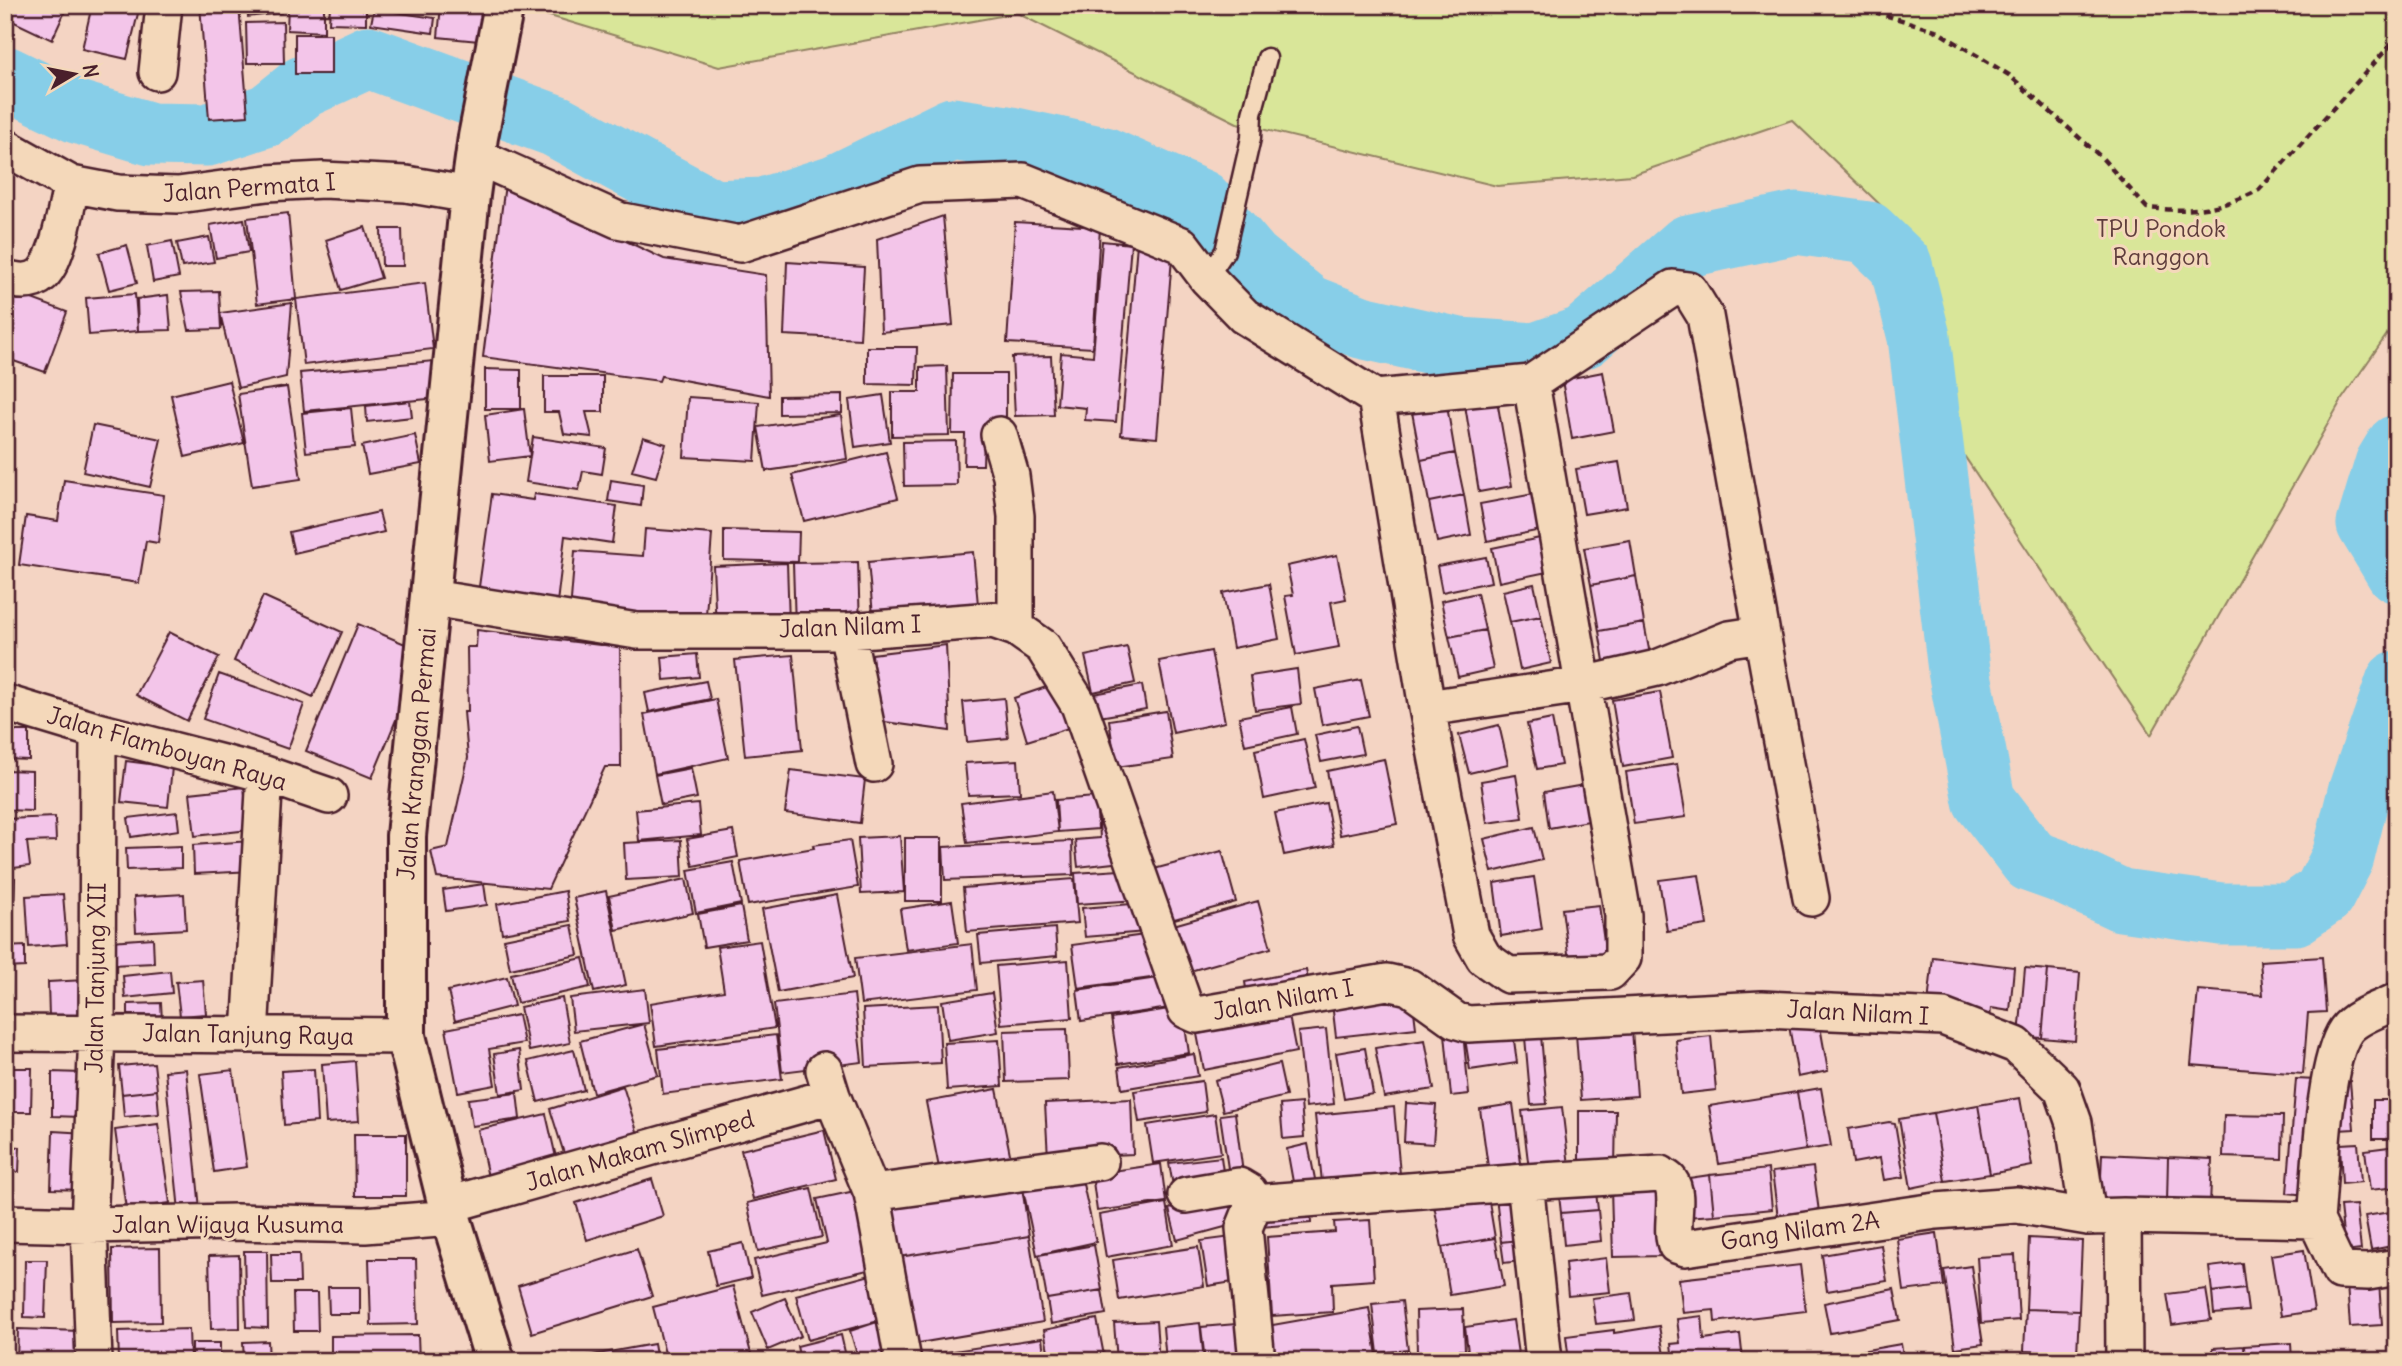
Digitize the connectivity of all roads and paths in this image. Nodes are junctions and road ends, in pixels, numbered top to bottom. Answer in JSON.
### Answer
{"nodes":[{"id":1,"x":164,"y":5,"type":"edge"},
{"id":2,"x":1851,"y":5,"type":"edge"},
{"id":3,"x":502,"y":17,"type":"edge"},
{"id":4,"x":2397,"y":38,"type":"edge"},
{"id":5,"x":1267,"y":58,"type":"dead end"},
{"id":6,"x":157,"y":72,"type":"dead end"},
{"id":7,"x":477,"y":146,"type":"junction"},
{"id":8,"x":5,"y":147,"type":"edge"},
{"id":9,"x":71,"y":184,"type":"junction"},
{"id":10,"x":470,"y":195,"type":"junction"},
{"id":11,"x":1216,"y":265,"type":"junction"},
{"id":12,"x":5,"y":278,"type":"edge"},
{"id":13,"x":1531,"y":383,"type":"junction"},
{"id":14,"x":1376,"y":398,"type":"junction"},
{"id":15,"x":999,"y":435,"type":"dead end"},
{"id":16,"x":431,"y":598,"type":"junction"},
{"id":17,"x":1016,"y":628,"type":"junction"},
{"id":18,"x":847,"y":631,"type":"junction"},
{"id":19,"x":1762,"y":634,"type":"junction"},
{"id":20,"x":1583,"y":685,"type":"junction"},
{"id":21,"x":5,"y":703,"type":"edge"},
{"id":22,"x":1427,"y":708,"type":"junction"},
{"id":23,"x":98,"y":732,"type":"junction"},
{"id":24,"x":874,"y":764,"type":"dead end"},
{"id":25,"x":265,"y":774,"type":"junction"},
{"id":26,"x":329,"y":796,"type":"dead end"},
{"id":27,"x":1811,"y":898,"type":"dead end"},
{"id":28,"x":2397,"y":1002,"type":"edge"},
{"id":29,"x":5,"y":1033,"type":"edge"},
{"id":30,"x":97,"y":1033,"type":"junction"},
{"id":31,"x":250,"y":1035,"type":"junction"},
{"id":32,"x":407,"y":1036,"type":"junction"},
{"id":33,"x":1100,"y":1162,"type":"dead end"},
{"id":34,"x":1525,"y":1182,"type":"junction"},
{"id":35,"x":872,"y":1194,"type":"junction"},
{"id":36,"x":1186,"y":1195,"type":"dead end"},
{"id":37,"x":1254,"y":1203,"type":"junction"},
{"id":38,"x":449,"y":1212,"type":"junction"},
{"id":39,"x":2123,"y":1216,"type":"junction"},
{"id":40,"x":2088,"y":1217,"type":"junction"},
{"id":41,"x":2316,"y":1220,"type":"junction"},
{"id":42,"x":5,"y":1223,"type":"edge"},
{"id":43,"x":89,"y":1225,"type":"junction"},
{"id":44,"x":2397,"y":1268,"type":"edge"},
{"id":45,"x":94,"y":1361,"type":"edge"},
{"id":46,"x":495,"y":1361,"type":"edge"},
{"id":47,"x":903,"y":1361,"type":"edge"},
{"id":48,"x":1257,"y":1361,"type":"edge"},
{"id":49,"x":1544,"y":1361,"type":"edge"},
{"id":50,"x":2124,"y":1361,"type":"edge"}],
"edges":[{"from":1,"to":6,"type":"street"},
{"from":2,"to":4,"type":"path"},
{"from":3,"to":7,"type":"street","name":"Jalan Kranggan Permai"},
{"from":5,"to":11,"type":"lane"},
{"from":7,"to":10,"type":"street","name":"Jalan Kranggan Permai"},
{"from":7,"to":11,"type":"street"},
{"from":8,"to":9,"type":"street","name":"Jalan Permata I"},
{"from":9,"to":10,"type":"street","name":"Jalan Permata I"},
{"from":9,"to":12,"type":"street"},
{"from":10,"to":16,"type":"street","name":"Jalan Kranggan Permai"},
{"from":11,"to":14,"type":"street"},
{"from":13,"to":14,"type":"street"},
{"from":13,"to":19,"type":"street"},
{"from":13,"to":20,"type":"street"},
{"from":14,"to":22,"type":"street"},
{"from":15,"to":17,"type":"street"},
{"from":16,"to":18,"type":"street","name":"Jalan Nilam I"},
{"from":16,"to":32,"type":"street","name":"Jalan Kranggan Permai"},
{"from":17,"to":18,"type":"street","name":"Jalan Nilam I"},
{"from":17,"to":40,"type":"street","name":"Jalan Nilam I"},
{"from":18,"to":24,"type":"street"},
{"from":19,"to":20,"type":"street"},
{"from":19,"to":27,"type":"street"},
{"from":20,"to":22,"type":"street"},
{"from":20,"to":22,"type":"street"},
{"from":21,"to":23,"type":"street","name":"Jalan Flamboyan Raya"},
{"from":23,"to":25,"type":"street","name":"Jalan Flamboyan Raya"},
{"from":23,"to":30,"type":"street","name":"Jalan Tanjung XII"},
{"from":25,"to":26,"type":"street","name":"Jalan Flamboyan Raya"},
{"from":25,"to":31,"type":"street"},
{"from":28,"to":41,"type":"street"},
{"from":29,"to":30,"type":"street","name":"Jalan Tanjung Raya"},
{"from":30,"to":31,"type":"street","name":"Jalan Tanjung Raya"},
{"from":30,"to":43,"type":"street","name":"Jalan Tanjung XII"},
{"from":31,"to":32,"type":"street","name":"Jalan Tanjung Raya"},
{"from":32,"to":38,"type":"street","name":"Jalan Kranggan Permai"},
{"from":33,"to":35,"type":"street"},
{"from":34,"to":37,"type":"street","name":"Gang Nilam 2A"},
{"from":34,"to":40,"type":"street","name":"Gang Nilam 2A"},
{"from":34,"to":49,"type":"street"},
{"from":35,"to":38,"type":"street","name":"Jalan Makam Slimped"},
{"from":35,"to":47,"type":"street"},
{"from":36,"to":37,"type":"street"},
{"from":37,"to":48,"type":"street"},
{"from":38,"to":43,"type":"street","name":"Jalan Wijaya Kusuma"},
{"from":38,"to":46,"type":"street","name":"Jalan Kranggan Permai"},
{"from":39,"to":40,"type":"street","name":"Gang Nilam 2A"},
{"from":39,"to":41,"type":"street","name":"Gang Nilam 2A"},
{"from":39,"to":50,"type":"street"},
{"from":41,"to":44,"type":"street"},
{"from":42,"to":43,"type":"street","name":"Jalan Wijaya Kusuma"},
{"from":43,"to":45,"type":"street","name":"Jalan Tanjung XII"}]}
